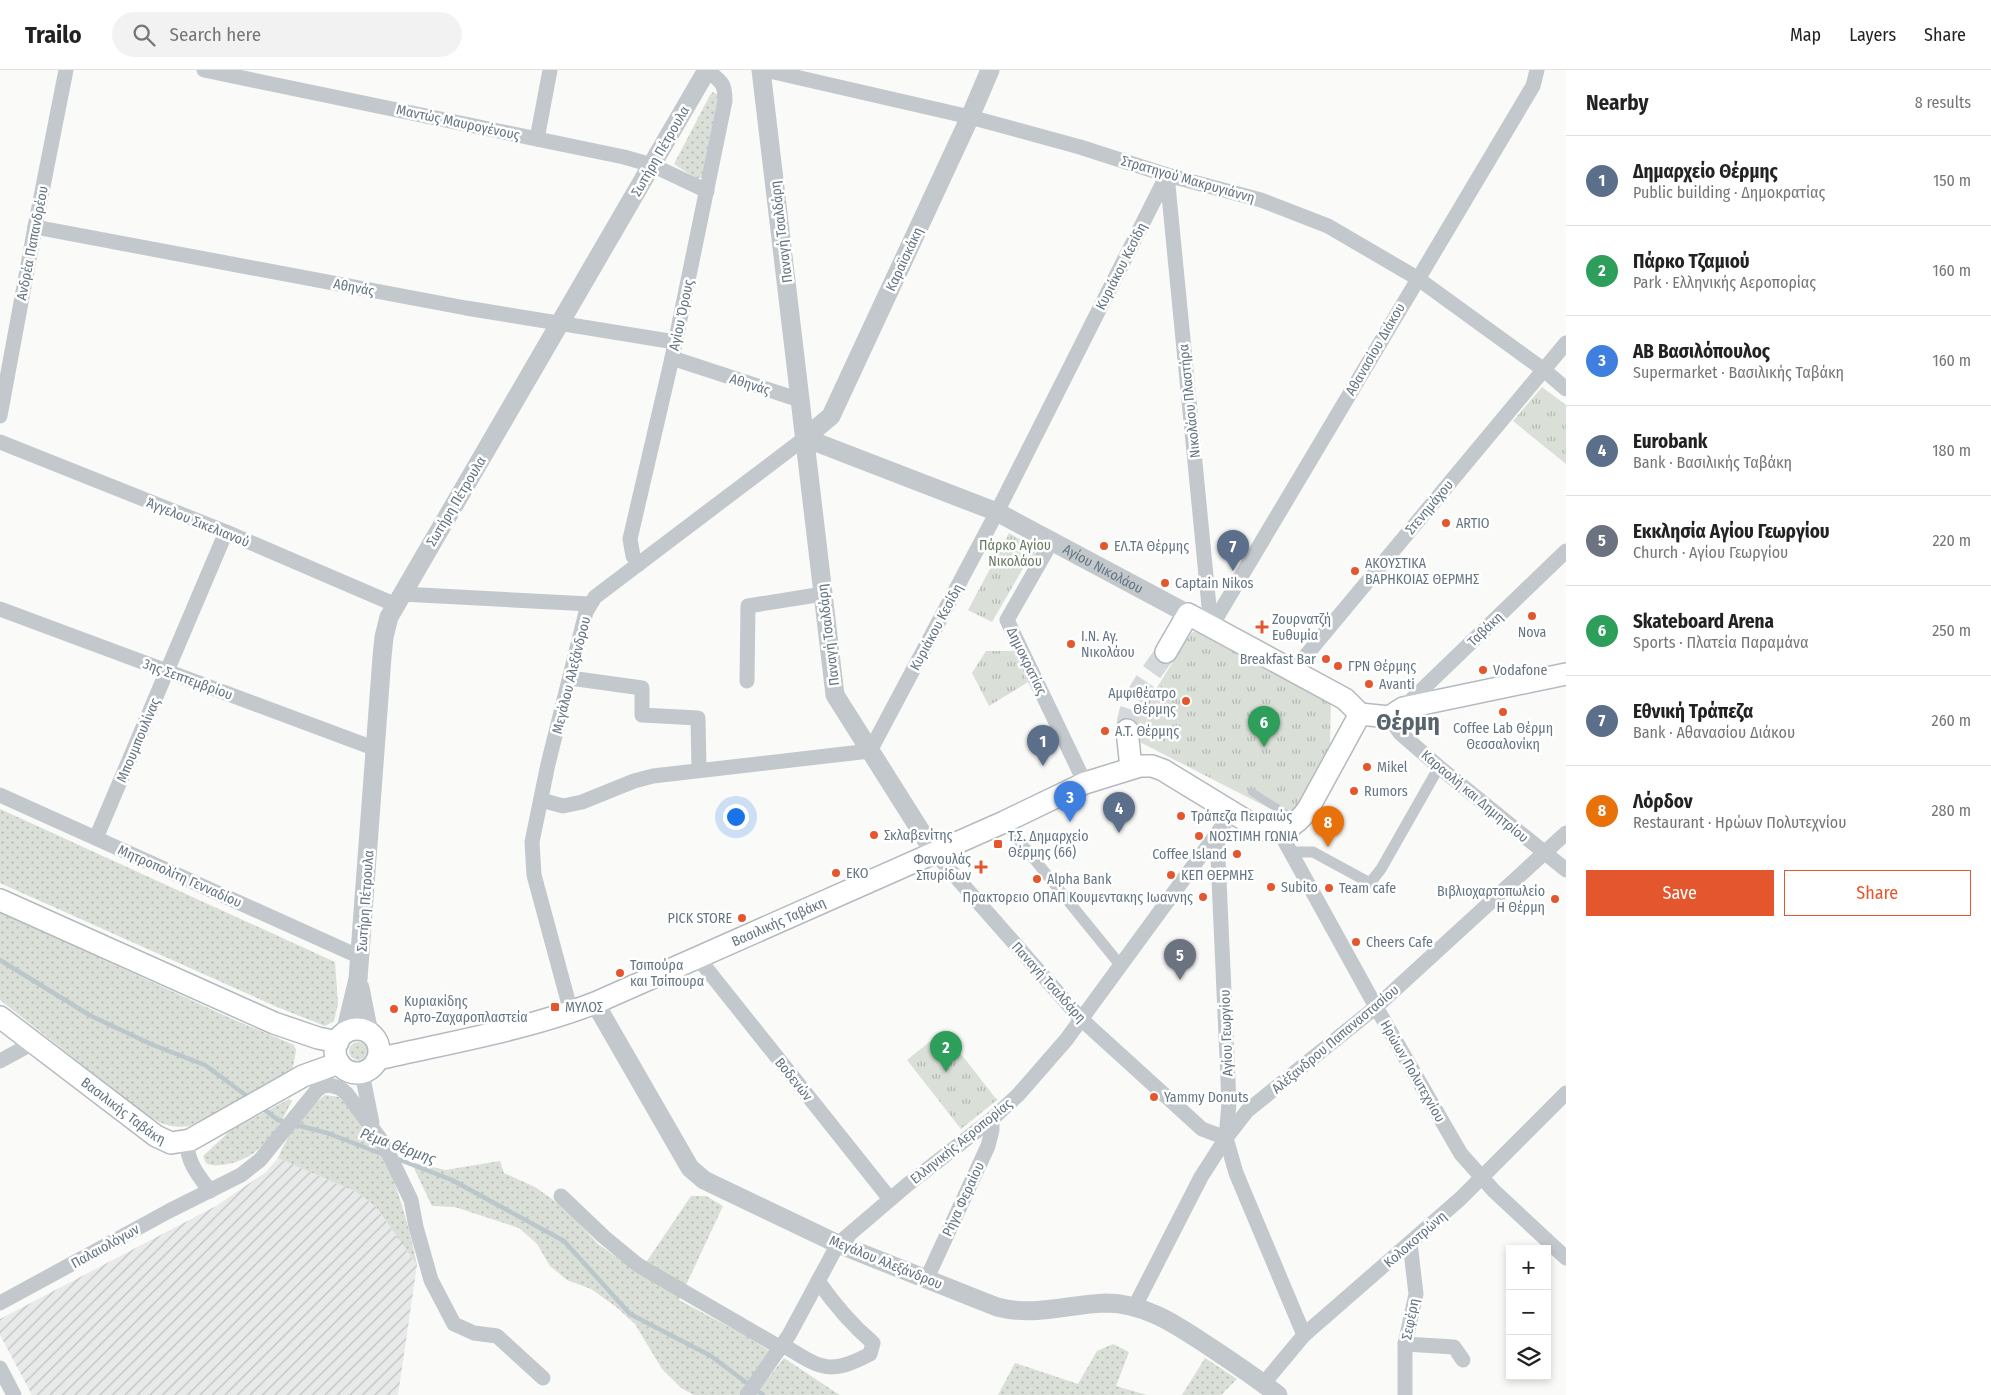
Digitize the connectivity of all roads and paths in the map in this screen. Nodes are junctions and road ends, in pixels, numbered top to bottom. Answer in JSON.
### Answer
{"nodes":[{"id":1,"x":66,"y":70,"type":"edge"},
{"id":2,"x":204,"y":70,"type":"edge"},
{"id":3,"x":550,"y":70,"type":"edge"},
{"id":4,"x":707,"y":70,"type":"edge"},
{"id":5,"x":763,"y":70,"type":"edge"},
{"id":6,"x":990,"y":70,"type":"edge"},
{"id":7,"x":1536,"y":70,"type":"edge"},
{"id":8,"x":970,"y":117,"type":"junction"},
{"id":9,"x":537,"y":139,"type":"junction"},
{"id":10,"x":652,"y":166,"type":"junction"},
{"id":11,"x":1167,"y":175,"type":"junction"},
{"id":12,"x":707,"y":191,"type":"junction"},
{"id":13,"x":34,"y":227,"type":"junction"},
{"id":14,"x":1417,"y":278,"type":"junction"},
{"id":15,"x":560,"y":324,"type":"junction"},
{"id":16,"x":675,"y":342,"type":"junction"},
{"id":17,"x":1566,"y":343,"type":"edge"},
{"id":18,"x":672,"y":358,"type":"junction"},
{"id":19,"x":1544,"y":370,"type":"junction"},
{"id":20,"x":1566,"y":389,"type":"edge"},
{"id":21,"x":800,"y":400,"type":"junction"},
{"id":22,"x":0,"y":416,"type":"edge"},
{"id":23,"x":805,"y":438,"type":"junction"},
{"id":24,"x":0,"y":442,"type":"edge"},
{"id":25,"x":997,"y":512,"type":"junction"},
{"id":26,"x":226,"y":532,"type":"junction"},
{"id":27,"x":1052,"y":542,"type":"junction"},
{"id":28,"x":1566,"y":551,"type":"edge"},
{"id":29,"x":639,"y":564,"type":"junction"},
{"id":30,"x":823,"y":594,"type":"junction"},
{"id":31,"x":398,"y":599,"type":"junction"},
{"id":32,"x":590,"y":604,"type":"junction"},
{"id":33,"x":0,"y":609,"type":"edge"},
{"id":34,"x":1188,"y":614,"type":"junction"},
{"id":35,"x":1211,"y":627,"type":"junction"},
{"id":36,"x":1166,"y":652,"type":"tunnel mouth"},
{"id":37,"x":167,"y":671,"type":"junction"},
{"id":38,"x":1293,"y":671,"type":"junction"},
{"id":39,"x":1566,"y":674,"type":"edge"},
{"id":40,"x":570,"y":678,"type":"junction"},
{"id":41,"x":747,"y":681,"type":"dead end"},
{"id":42,"x":1396,"y":712,"type":"junction"},
{"id":43,"x":1360,"y":714,"type":"junction"},
{"id":44,"x":1127,"y":730,"type":"tunnel mouth"},
{"id":45,"x":376,"y":749,"type":"junction"},
{"id":46,"x":870,"y":751,"type":"junction"},
{"id":47,"x":1439,"y":767,"type":"junction"},
{"id":48,"x":1131,"y":768,"type":"junction"},
{"id":49,"x":699,"y":770,"type":"junction"},
{"id":50,"x":1085,"y":783,"type":"junction"},
{"id":51,"x":1252,"y":792,"type":"dead end"},
{"id":52,"x":0,"y":795,"type":"edge"},
{"id":53,"x":541,"y":800,"type":"junction"},
{"id":54,"x":1232,"y":813,"type":"junction"},
{"id":55,"x":1004,"y":822,"type":"junction"},
{"id":56,"x":1298,"y":822,"type":"junction"},
{"id":57,"x":1279,"y":831,"type":"junction"},
{"id":58,"x":1566,"y":833,"type":"edge"},
{"id":59,"x":1218,"y":835,"type":"junction"},
{"id":60,"x":96,"y":838,"type":"junction"},
{"id":61,"x":934,"y":852,"type":"junction"},
{"id":62,"x":1290,"y":852,"type":"junction"},
{"id":63,"x":1544,"y":853,"type":"junction"},
{"id":64,"x":1566,"y":870,"type":"edge"},
{"id":65,"x":0,"y":900,"type":"edge"},
{"id":66,"x":360,"y":957,"type":"junction"},
{"id":67,"x":698,"y":958,"type":"junction"},
{"id":68,"x":1121,"y":966,"type":"junction"},
{"id":69,"x":358,"y":979,"type":"junction"},
{"id":70,"x":595,"y":1003,"type":"junction"},
{"id":71,"x":1376,"y":1007,"type":"junction"},
{"id":72,"x":571,"y":1012,"type":"junction"},
{"id":73,"x":0,"y":1018,"type":"edge"},
{"id":74,"x":1081,"y":1019,"type":"junction"},
{"id":75,"x":372,"y":1036,"type":"junction"},
{"id":76,"x":33,"y":1043,"type":"junction"},
{"id":77,"x":341,"y":1046,"type":"junction"},
{"id":78,"x":417,"y":1050,"type":"junction"},
{"id":79,"x":0,"y":1061,"type":"edge"},
{"id":80,"x":370,"y":1066,"type":"junction"},
{"id":81,"x":1566,"y":1093,"type":"edge"},
{"id":82,"x":992,"y":1119,"type":"junction"},
{"id":83,"x":373,"y":1129,"type":"junction"},
{"id":84,"x":1226,"y":1138,"type":"junction"},
{"id":85,"x":187,"y":1142,"type":"junction"},
{"id":86,"x":1481,"y":1178,"type":"junction"},
{"id":87,"x":210,"y":1191,"type":"junction"},
{"id":88,"x":562,"y":1196,"type":"dead end"},
{"id":89,"x":890,"y":1199,"type":"junction"},
{"id":90,"x":1410,"y":1243,"type":"junction"},
{"id":91,"x":838,"y":1244,"type":"junction"},
{"id":92,"x":1566,"y":1258,"type":"edge"},
{"id":93,"x":927,"y":1278,"type":"junction"},
{"id":94,"x":818,"y":1281,"type":"junction"},
{"id":95,"x":0,"y":1303,"type":"edge"},
{"id":96,"x":1135,"y":1306,"type":"junction"},
{"id":97,"x":1304,"y":1335,"type":"junction"},
{"id":98,"x":1405,"y":1344,"type":"junction"},
{"id":99,"x":782,"y":1346,"type":"junction"},
{"id":100,"x":1463,"y":1360,"type":"dead end"},
{"id":101,"x":0,"y":1368,"type":"edge"},
{"id":102,"x":542,"y":1378,"type":"dead end"},
{"id":103,"x":1271,"y":1389,"type":"edge"},
{"id":104,"x":14,"y":1395,"type":"edge"},
{"id":105,"x":746,"y":1395,"type":"edge"},
{"id":106,"x":1405,"y":1395,"type":"edge"}],
"edges":[{"from":1,"to":13,"type":"street","name":"Ανδρέα Παπανδρέου"},
{"from":2,"to":9,"type":"street","name":"Μαντώς Μαυρογένους"},
{"from":3,"to":9,"type":"street"},
{"from":4,"to":10,"type":"street","name":"Σωτήρη Πέτρουλα"},
{"from":4,"to":12,"type":"street","name":"Αγίου Όρους"},
{"from":5,"to":8,"type":"street","name":"Στρατηγού Μακρυγιάννη"},
{"from":5,"to":21,"type":"street","name":"Παναγή Τσαλδάρη"},
{"from":6,"to":8,"type":"street","name":"Καραϊσκάκη"},
{"from":7,"to":14,"type":"street","name":"Αθανασίου Διάκου"},
{"from":8,"to":11,"type":"street","name":"Στρατηγού Μακρυγιάννη"},
{"from":8,"to":23,"type":"street","name":"Καραϊσκάκη"},
{"from":9,"to":10,"type":"street","name":"Μαντώς Μαυρογένους"},
{"from":10,"to":12,"type":"street","name":"Μαντώς Μαυρογένους"},
{"from":10,"to":15,"type":"street","name":"Σωτήρη Πέτρουλα"},
{"from":11,"to":14,"type":"street","name":"Στρατηγού Μακρυγιάννη"},
{"from":11,"to":25,"type":"street","name":"Κυριάκου Κεσίδη"},
{"from":11,"to":35,"type":"street","name":"Νικολάου Πλαστήρα"},
{"from":12,"to":16,"type":"street","name":"Αγίου Όρους"},
{"from":13,"to":15,"type":"street","name":"Αθηνάς"},
{"from":13,"to":22,"type":"street","name":"Ανδρέα Παπανδρέου"},
{"from":14,"to":19,"type":"street","name":"Στρατηγού Μακρυγιάννη"},
{"from":14,"to":35,"type":"street","name":"Αθανασίου Διάκου"},
{"from":15,"to":16,"type":"street","name":"Αθηνάς"},
{"from":15,"to":31,"type":"street","name":"Σωτήρη Πέτρουλα"},
{"from":16,"to":18,"type":"street","name":"Αγίου Όρους"},
{"from":17,"to":19,"type":"street","name":"Στενημάχου"},
{"from":18,"to":21,"type":"street","name":"Αθηνάς"},
{"from":18,"to":29,"type":"street","name":"Αγίου Όρους"},
{"from":19,"to":20,"type":"street","name":"Στρατηγού Μακρυγιάννη"},
{"from":19,"to":38,"type":"street","name":"Στενημάχου"},
{"from":21,"to":23,"type":"street","name":"Παναγή Τσαλδάρη"},
{"from":23,"to":25,"type":"street","name":"Αγίου Νικολάου"},
{"from":23,"to":29,"type":"street","name":"Μεγάλου Αλεξάνδρου"},
{"from":23,"to":30,"type":"street","name":"Παναγή Τσαλδάρη"},
{"from":24,"to":26,"type":"street","name":"Άγγελου Σικελιανού"},
{"from":25,"to":27,"type":"street","name":"Αγίου Νικολάου"},
{"from":25,"to":46,"type":"street","name":"Κυριάκου Κεσίδη"},
{"from":26,"to":31,"type":"street","name":"Άγγελου Σικελιανού"},
{"from":26,"to":37,"type":"street","name":"Μπουμπουλίνας"},
{"from":27,"to":34,"type":"street","name":"Αγίου Νικολάου"},
{"from":27,"to":50,"type":"street","name":"Δημοκρατίας"},
{"from":28,"to":42,"type":"street","name":"Ταβάκη"},
{"from":29,"to":32,"type":"street","name":"Μεγάλου Αλεξάνδρου"},
{"from":30,"to":41,"type":"street"},
{"from":30,"to":46,"type":"street","name":"Παναγή Τσαλδάρη"},
{"from":31,"to":32,"type":"street","name":"Άγγελου Σικελιανού"},
{"from":31,"to":45,"type":"street","name":"Σωτήρη Πέτρουλα"},
{"from":32,"to":40,"type":"street","name":"Μεγάλου Αλεξάνδρου"},
{"from":33,"to":37,"type":"street","name":"3ης Σεπτεμβρίου"},
{"from":34,"to":35,"type":"main road","name":"Αγίου Νικολάου"},
{"from":34,"to":36,"type":"main road"},
{"from":35,"to":38,"type":"main road","name":"Αγίου Νικολάου"},
{"from":37,"to":45,"type":"street","name":"3ης Σεπτεμβρίου"},
{"from":37,"to":60,"type":"street","name":"Μπουμπουλίνας"},
{"from":38,"to":43,"type":"main road","name":"Αγίου Νικολάου"},
{"from":39,"to":42,"type":"main road"},
{"from":40,"to":49,"type":"street"},
{"from":40,"to":53,"type":"street","name":"Μεγάλου Αλεξάνδρου"},
{"from":42,"to":43,"type":"main road"},
{"from":42,"to":47,"type":"street","name":"Καραολή και Δημητρίου"},
{"from":43,"to":56,"type":"main road"},
{"from":44,"to":48,"type":"main road"},
{"from":45,"to":66,"type":"street","name":"Σωτήρη Πέτρουλα"},
{"from":46,"to":49,"type":"street"},
{"from":46,"to":61,"type":"street","name":"Παναγή Τσαλδάρη"},
{"from":47,"to":62,"type":"street"},
{"from":47,"to":63,"type":"street","name":"Καραολή και Δημητρίου"},
{"from":48,"to":50,"type":"main road","name":"Βασιλικής Ταβάκη"},
{"from":48,"to":54,"type":"main road","name":"Βασιλικής Ταβάκη"},
{"from":49,"to":53,"type":"street"},
{"from":50,"to":55,"type":"main road","name":"Βασιλικής Ταβάκη"},
{"from":51,"to":56,"type":"lane"},
{"from":52,"to":60,"type":"street","name":"Μητροπολίτη Γενναδίου"},
{"from":53,"to":72,"type":"street","name":"Μεγάλου Αλεξάνδρου"},
{"from":54,"to":57,"type":"main road","name":"Βασιλικής Ταβάκη"},
{"from":54,"to":59,"type":"street","name":"Ελληνικής Αεροπορίας"},
{"from":55,"to":61,"type":"main road","name":"Βασιλικής Ταβάκη"},
{"from":55,"to":68,"type":"street"},
{"from":56,"to":57,"type":"main road"},
{"from":57,"to":62,"type":"street","name":"Ηρώων Πολυτεχνίου"},
{"from":58,"to":63,"type":"street","name":"Αλέξανδρου Παπαναστασίου"},
{"from":59,"to":68,"type":"street","name":"Ελληνικής Αεροπορίας"},
{"from":59,"to":84,"type":"street","name":"Αγίου Γεωργίου"},
{"from":60,"to":66,"type":"street","name":"Μητροπολίτη Γενναδίου"},
{"from":61,"to":67,"type":"main road","name":"Βασιλικής Ταβάκη"},
{"from":61,"to":74,"type":"street","name":"Παναγή Τσαλδάρη"},
{"from":62,"to":71,"type":"street","name":"Ηρώων Πολυτεχνίου"},
{"from":63,"to":64,"type":"street","name":"Καραολή και Δημητρίου"},
{"from":63,"to":71,"type":"street","name":"Αλέξανδρου Παπαναστασίου"},
{"from":65,"to":77,"type":"main road"},
{"from":66,"to":69,"type":"street","name":"Σωτήρη Πέτρουλα"},
{"from":67,"to":70,"type":"main road","name":"Βασιλικής Ταβάκη"},
{"from":67,"to":89,"type":"street","name":"Βοδενών"},
{"from":68,"to":74,"type":"street","name":"Ελληνικής Αεροπορίας"},
{"from":69,"to":75,"type":"street","name":"Σωτήρη Πέτρουλα"},
{"from":69,"to":77,"type":"street","name":"Σωτήρη Πέτρουλα"},
{"from":70,"to":72,"type":"main road","name":"Βασιλικής Ταβάκη"},
{"from":70,"to":91,"type":"street","name":"Μεγάλου Αλεξάνδρου"},
{"from":71,"to":84,"type":"street","name":"Αλέξανδρου Παπαναστασίου"},
{"from":71,"to":86,"type":"street","name":"Ηρώων Πολυτεχνίου"},
{"from":72,"to":78,"type":"main road","name":"Βασιλικής Ταβάκη"},
{"from":73,"to":76,"type":"main road","name":"Βασιλικής Ταβάκη"},
{"from":74,"to":82,"type":"street","name":"Ελληνικής Αεροπορίας"},
{"from":74,"to":84,"type":"street","name":"Παναγή Τσαλδάρη"},
{"from":75,"to":77,"type":"main road"},
{"from":75,"to":78,"type":"main road","name":"Βασιλικής Ταβάκη"},
{"from":75,"to":80,"type":"main road"},
{"from":76,"to":79,"type":"street"},
{"from":76,"to":85,"type":"main road","name":"Βασιλικής Ταβάκη"},
{"from":77,"to":80,"type":"main road"},
{"from":77,"to":85,"type":"main road","name":"Βασιλικής Ταβάκη"},
{"from":78,"to":80,"type":"main road","name":"Βασιλικής Ταβάκη"},
{"from":80,"to":83,"type":"street"},
{"from":81,"to":86,"type":"street","name":"Κολοκοτρώνη"},
{"from":82,"to":89,"type":"street","name":"Ελληνικής Αεροπορίας"},
{"from":82,"to":93,"type":"street","name":"Ρήγα Φεραίου"},
{"from":83,"to":87,"type":"street","name":"Παλαιολόγων"},
{"from":83,"to":102,"type":"street"},
{"from":84,"to":96,"type":"street","name":"Αλέξανδρου Παπαναστασίου"},
{"from":84,"to":97,"type":"street","name":"Αγίου Γεωργίου"},
{"from":85,"to":87,"type":"street"},
{"from":86,"to":90,"type":"street","name":"Κολοκοτρώνη"},
{"from":86,"to":92,"type":"street","name":"Ηρώων Πολυτεχνίου"},
{"from":87,"to":95,"type":"street","name":"Παλαιολόγων"},
{"from":88,"to":99,"type":"street"},
{"from":89,"to":91,"type":"street","name":"Ελληνικής Αεροπορίας"},
{"from":90,"to":97,"type":"street","name":"Κολοκοτρώνη"},
{"from":90,"to":98,"type":"street","name":"Σεφέρη"},
{"from":91,"to":93,"type":"street","name":"Μεγάλου Αλεξάνδρου"},
{"from":91,"to":94,"type":"street","name":"Ελληνικής Αεροπορίας"},
{"from":93,"to":96,"type":"street","name":"Μεγάλου Αλεξάνδρου"},
{"from":94,"to":99,"type":"street","name":"Ελληνικής Αεροπορίας"},
{"from":94,"to":99,"type":"street"},
{"from":96,"to":103,"type":"street","name":"Μεγάλου Αλεξάνδρου"},
{"from":97,"to":103,"type":"street","name":"Κολοκοτρώνη"},
{"from":98,"to":100,"type":"street"},
{"from":98,"to":106,"type":"street","name":"Σεφέρη"},
{"from":99,"to":105,"type":"street","name":"Ελληνικής Αεροπορίας"},
{"from":101,"to":104,"type":"street"}]}
